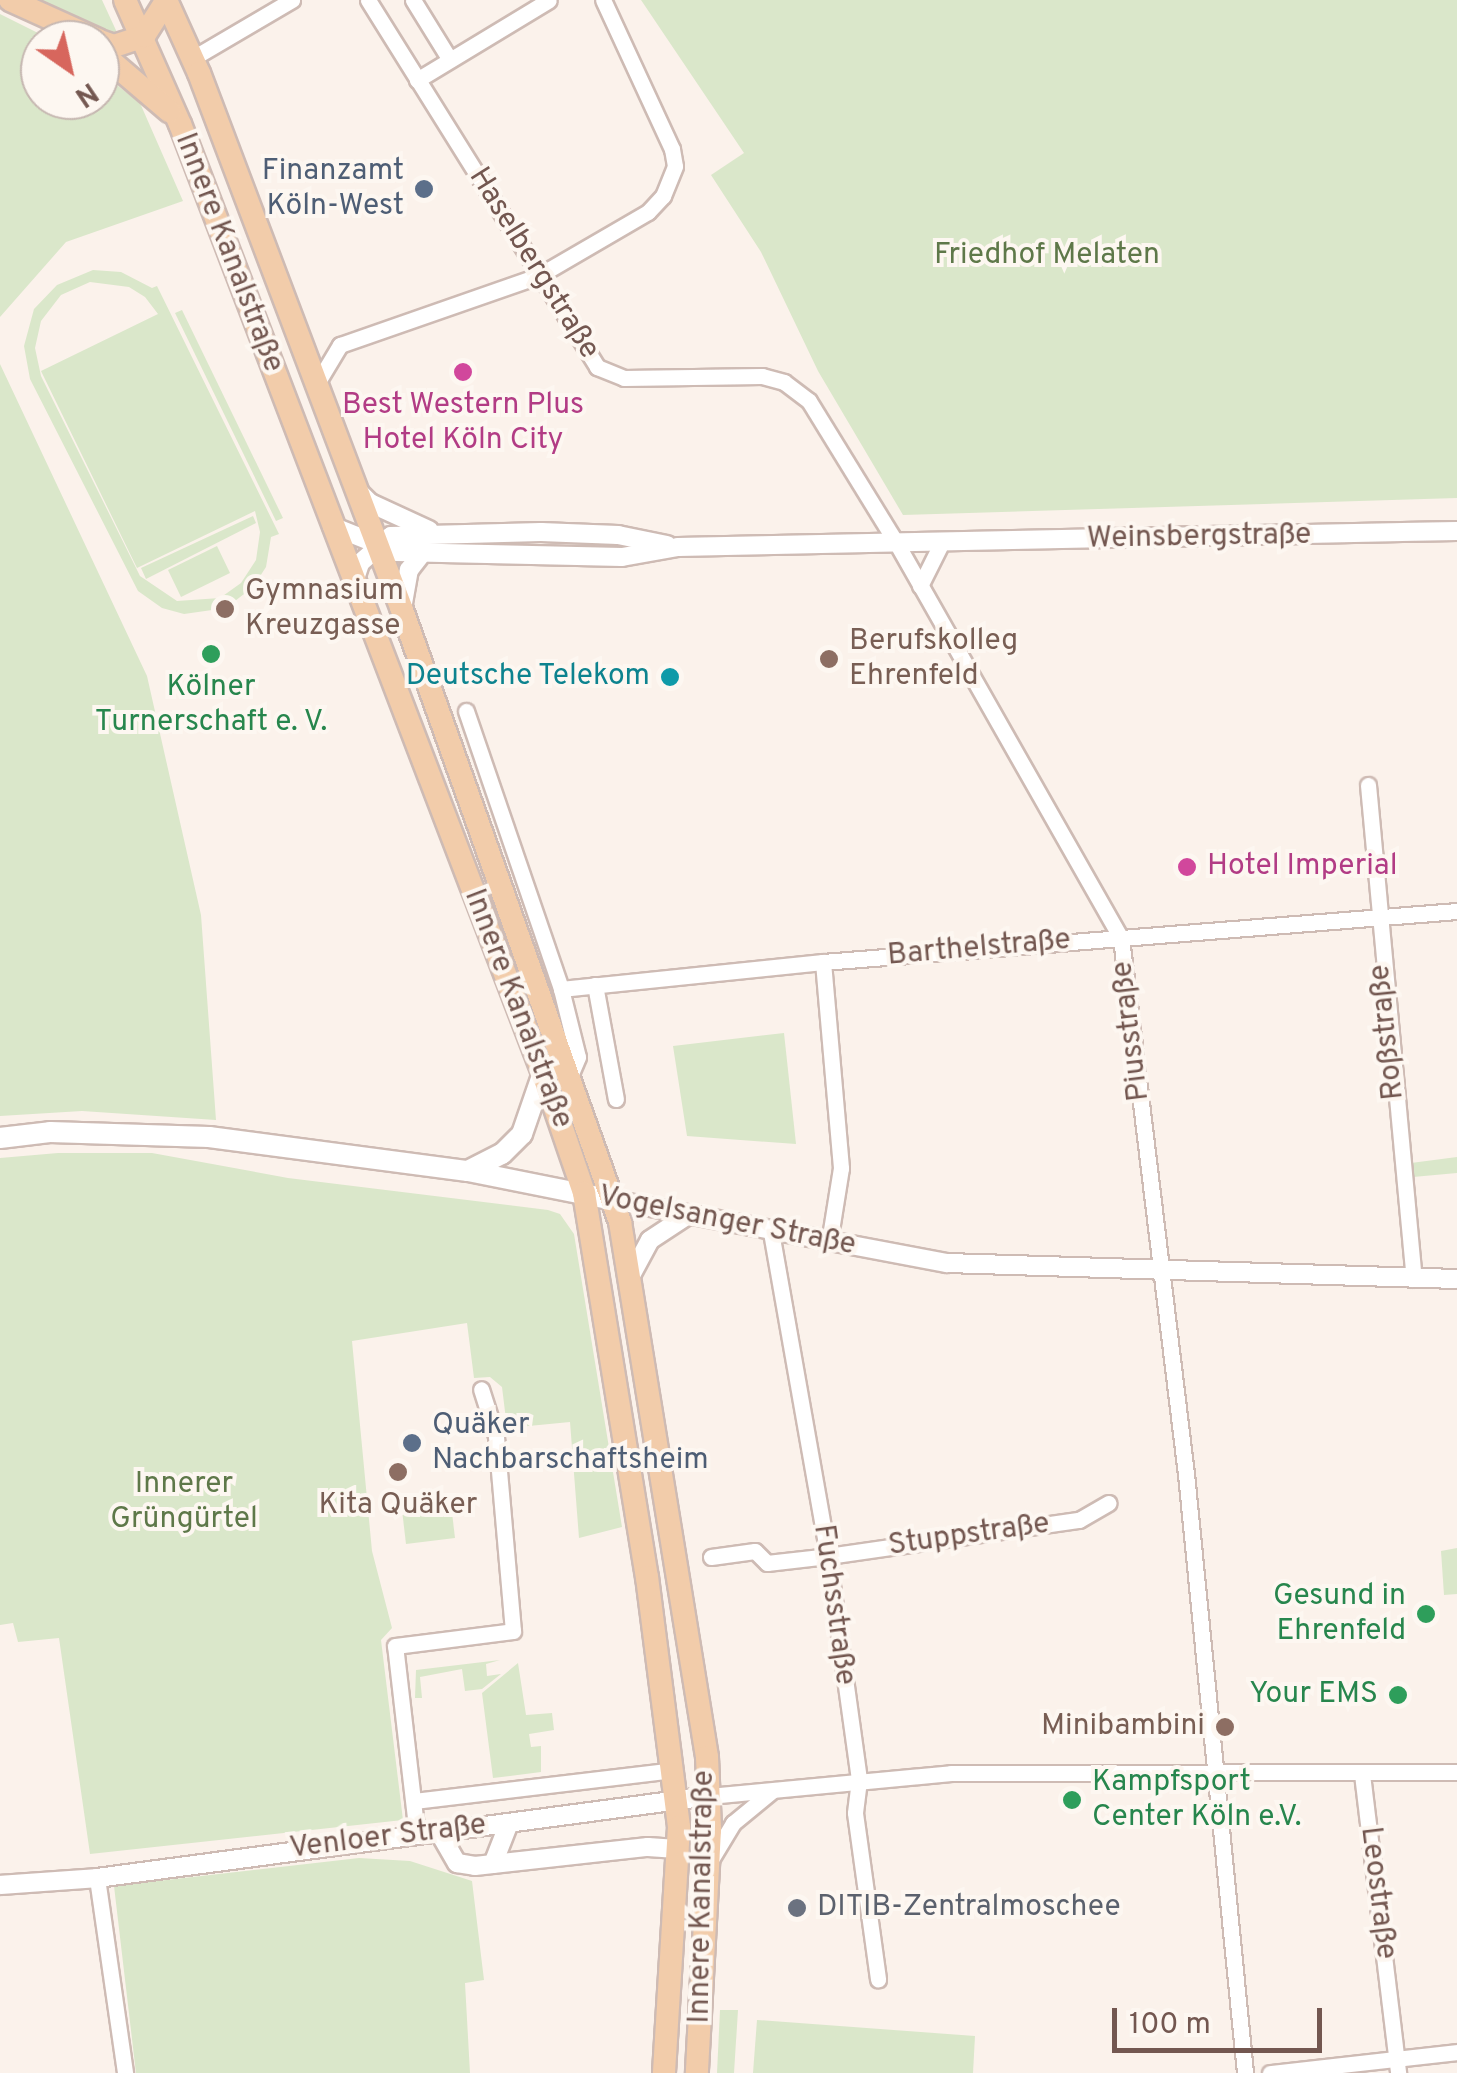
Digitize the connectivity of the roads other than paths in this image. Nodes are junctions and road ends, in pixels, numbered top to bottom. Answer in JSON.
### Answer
{"nodes":[{"id":1,"x":10,"y":0,"type":"edge"},
{"id":2,"x":125,"y":0,"type":"edge"},
{"id":3,"x":166,"y":0,"type":"edge"},
{"id":4,"x":292,"y":0,"type":"edge"},
{"id":5,"x":368,"y":0,"type":"edge"},
{"id":6,"x":413,"y":0,"type":"edge"},
{"id":7,"x":549,"y":0,"type":"edge"},
{"id":8,"x":602,"y":0,"type":"edge"},
{"id":9,"x":52,"y":20,"type":"edge"},
{"id":10,"x":144,"y":36,"type":"junction"},
{"id":11,"x":120,"y":44,"type":"edge"},
{"id":12,"x":193,"y":58,"type":"junction"},
{"id":13,"x":450,"y":60,"type":"junction"},
{"id":14,"x":120,"y":68,"type":"edge"},
{"id":15,"x":417,"y":80,"type":"junction"},
{"id":16,"x":180,"y":124,"type":"junction"},
{"id":17,"x":538,"y":276,"type":"junction"},
{"id":18,"x":784,"y":382,"type":"joint"},
{"id":19,"x":316,"y":385,"type":"junction"},
{"id":20,"x":355,"y":488,"type":"junction"},
{"id":21,"x":332,"y":526,"type":"junction"},
{"id":22,"x":1457,"y":531,"type":"edge"},
{"id":23,"x":434,"y":532,"type":"junction"},
{"id":24,"x":897,"y":544,"type":"junction"},
{"id":25,"x":941,"y":544,"type":"junction"},
{"id":26,"x":376,"y":546,"type":"junction"},
{"id":27,"x":678,"y":547,"type":"junction"},
{"id":28,"x":424,"y":551,"type":"junction"},
{"id":29,"x":354,"y":583,"type":"junction"},
{"id":30,"x":920,"y":586,"type":"junction"},
{"id":31,"x":402,"y":610,"type":"junction"},
{"id":32,"x":466,"y":711,"type":"dead end"},
{"id":33,"x":1368,"y":785,"type":"dead end"},
{"id":34,"x":1457,"y":911,"type":"edge"},
{"id":35,"x":1378,"y":918,"type":"junction"},
{"id":36,"x":1122,"y":938,"type":"junction"},
{"id":37,"x":823,"y":962,"type":"junction"},
{"id":38,"x":595,"y":984,"type":"junction"},
{"id":39,"x":561,"y":989,"type":"junction"},
{"id":40,"x":543,"y":1073,"type":"junction"},
{"id":41,"x":570,"y":1076,"type":"junction"},
{"id":42,"x":616,"y":1099,"type":"dead end"},
{"id":43,"x":0,"y":1138,"type":"edge"},
{"id":44,"x":468,"y":1171,"type":"junction"},
{"id":45,"x":584,"y":1193,"type":"junction"},
{"id":46,"x":614,"y":1200,"type":"junction"},
{"id":47,"x":689,"y":1215,"type":"junction"},
{"id":48,"x":771,"y":1232,"type":"junction"},
{"id":49,"x":828,"y":1243,"type":"junction"},
{"id":50,"x":1163,"y":1273,"type":"junction"},
{"id":51,"x":629,"y":1279,"type":"junction"},
{"id":52,"x":1414,"y":1279,"type":"junction"},
{"id":53,"x":1457,"y":1280,"type":"edge"},
{"id":54,"x":480,"y":1390,"type":"dead end"},
{"id":55,"x":1109,"y":1503,"type":"dead end"},
{"id":56,"x":828,"y":1556,"type":"junction"},
{"id":57,"x":711,"y":1557,"type":"dead end"},
{"id":58,"x":673,"y":1770,"type":"junction"},
{"id":59,"x":1216,"y":1772,"type":"junction"},
{"id":60,"x":1457,"y":1772,"type":"edge"},
{"id":61,"x":1362,"y":1774,"type":"junction"},
{"id":62,"x":860,"y":1780,"type":"junction"},
{"id":63,"x":776,"y":1788,"type":"junction"},
{"id":64,"x":709,"y":1796,"type":"junction"},
{"id":65,"x":676,"y":1800,"type":"junction"},
{"id":66,"x":414,"y":1802,"type":"junction"},
{"id":67,"x":509,"y":1822,"type":"junction"},
{"id":68,"x":439,"y":1832,"type":"junction"},
{"id":69,"x":417,"y":1834,"type":"junction"},
{"id":70,"x":678,"y":1849,"type":"junction"},
{"id":71,"x":493,"y":1864,"type":"junction"},
{"id":72,"x":708,"y":1866,"type":"junction"},
{"id":73,"x":97,"y":1878,"type":"junction"},
{"id":74,"x":0,"y":1886,"type":"edge"},
{"id":75,"x":878,"y":1979,"type":"dead end"},
{"id":76,"x":1457,"y":2052,"type":"edge"},
{"id":77,"x":1398,"y":2065,"type":"edge"},
{"id":78,"x":124,"y":2073,"type":"edge"},
{"id":79,"x":664,"y":2073,"type":"edge"},
{"id":80,"x":697,"y":2073,"type":"edge"},
{"id":81,"x":1245,"y":2073,"type":"edge"},
{"id":82,"x":1270,"y":2073,"type":"edge"}],
"edges":[{"from":1,"to":9,"type":"main road"},
{"from":2,"to":10,"type":"main road","name":"Innere Kanalstraße"},
{"from":3,"to":10,"type":"main road"},
{"from":3,"to":12,"type":"main road","name":"Innere Kanalstraße"},
{"from":4,"to":12,"type":"street"},
{"from":5,"to":15,"type":"street","name":"Haselbergstraße"},
{"from":6,"to":13,"type":"street"},
{"from":7,"to":13,"type":"street"},
{"from":8,"to":17,"type":"street"},
{"from":10,"to":11,"type":"main road"},
{"from":10,"to":16,"type":"main road","name":"Innere Kanalstraße"},
{"from":12,"to":19,"type":"main road","name":"Innere Kanalstraße"},
{"from":13,"to":15,"type":"street"},
{"from":14,"to":16,"type":"main road"},
{"from":15,"to":17,"type":"street","name":"Haselbergstraße"},
{"from":16,"to":21,"type":"main road","name":"Innere Kanalstraße"},
{"from":17,"to":18,"type":"street","name":"Haselbergstraße"},
{"from":17,"to":19,"type":"street"},
{"from":18,"to":24,"type":"street","name":"Piusstraße"},
{"from":19,"to":20,"type":"main road","name":"Innere Kanalstraße"},
{"from":20,"to":23,"type":"street"},
{"from":20,"to":26,"type":"main road","name":"Innere Kanalstraße"},
{"from":21,"to":26,"type":"street"},
{"from":21,"to":29,"type":"main road","name":"Innere Kanalstraße"},
{"from":22,"to":25,"type":"street","name":"Weinsbergstraße"},
{"from":23,"to":26,"type":"street","name":"Weinsbergstraße"},
{"from":23,"to":27,"type":"street","name":"Weinsbergstraße"},
{"from":24,"to":25,"type":"street","name":"Weinsbergstraße"},
{"from":24,"to":27,"type":"street","name":"Weinsbergstraße"},
{"from":24,"to":30,"type":"street","name":"Piusstraße"},
{"from":25,"to":30,"type":"street"},
{"from":26,"to":28,"type":"street","name":"Weinsbergstraße"},
{"from":26,"to":29,"type":"street"},
{"from":26,"to":31,"type":"main road","name":"Innere Kanalstraße"},
{"from":27,"to":28,"type":"street","name":"Weinsbergstraße"},
{"from":28,"to":31,"type":"street"},
{"from":29,"to":40,"type":"main road","name":"Innere Kanalstraße"},
{"from":30,"to":36,"type":"street","name":"Piusstraße"},
{"from":31,"to":41,"type":"main road","name":"Innere Kanalstraße"},
{"from":32,"to":39,"type":"street","name":"Innere Kanalstraße"},
{"from":33,"to":35,"type":"street","name":"Roßstraße"},
{"from":34,"to":35,"type":"street","name":"Barthelstraße"},
{"from":35,"to":36,"type":"street","name":"Barthelstraße"},
{"from":35,"to":52,"type":"street","name":"Roßstraße"},
{"from":36,"to":37,"type":"street","name":"Barthelstraße"},
{"from":36,"to":50,"type":"street","name":"Piusstraße"},
{"from":37,"to":38,"type":"street","name":"Barthelstraße"},
{"from":37,"to":49,"type":"street"},
{"from":38,"to":39,"type":"street","name":"Barthelstraße"},
{"from":38,"to":42,"type":"street","name":"Innere Kanalstraße"},
{"from":39,"to":41,"type":"street","name":"Innere Kanalstraße"},
{"from":40,"to":44,"type":"main road"},
{"from":40,"to":45,"type":"main road","name":"Innere Kanalstraße"},
{"from":41,"to":46,"type":"main road","name":"Innere Kanalstraße"},
{"from":43,"to":44,"type":"main road","name":"Vogelsanger Straße"},
{"from":44,"to":45,"type":"main road","name":"Vogelsanger Straße"},
{"from":45,"to":46,"type":"main road","name":"Vogelsanger Straße"},
{"from":45,"to":58,"type":"main road","name":"Innere Kanalstraße"},
{"from":46,"to":47,"type":"street","name":"Vogelsanger Straße"},
{"from":46,"to":51,"type":"main road","name":"Innere Kanalstraße"},
{"from":47,"to":48,"type":"street","name":"Vogelsanger Straße"},
{"from":47,"to":51,"type":"street"},
{"from":48,"to":49,"type":"street","name":"Vogelsanger Straße"},
{"from":48,"to":56,"type":"street","name":"Fuchsstraße"},
{"from":49,"to":50,"type":"street","name":"Vogelsanger Straße"},
{"from":50,"to":52,"type":"street","name":"Vogelsanger Straße"},
{"from":50,"to":59,"type":"street","name":"Piusstraße"},
{"from":51,"to":64,"type":"main road","name":"Innere Kanalstraße"},
{"from":52,"to":53,"type":"street","name":"Vogelsanger Straße"},
{"from":54,"to":66,"type":"street"},
{"from":55,"to":56,"type":"street","name":"Stuppstraße"},
{"from":56,"to":57,"type":"street","name":"Stuppstraße"},
{"from":56,"to":62,"type":"street","name":"Fuchsstraße"},
{"from":58,"to":65,"type":"main road","name":"Innere Kanalstraße"},
{"from":58,"to":66,"type":"street","name":"Venloer Straße"},
{"from":59,"to":61,"type":"street","name":"Venloer Straße"},
{"from":59,"to":62,"type":"street","name":"Venloer Straße"},
{"from":59,"to":81,"type":"street","name":"Piusstraße"},
{"from":60,"to":61,"type":"street","name":"Venloer Straße"},
{"from":61,"to":77,"type":"street","name":"Leostraße"},
{"from":62,"to":63,"type":"street","name":"Venloer Straße"},
{"from":62,"to":75,"type":"street","name":"Fuchsstraße"},
{"from":63,"to":64,"type":"street","name":"Venloer Straße"},
{"from":63,"to":72,"type":"street"},
{"from":64,"to":65,"type":"street","name":"Venloer Straße"},
{"from":64,"to":72,"type":"main road","name":"Innere Kanalstraße"},
{"from":65,"to":67,"type":"street","name":"Venloer Straße"},
{"from":65,"to":70,"type":"main road","name":"Innere Kanalstraße"},
{"from":66,"to":69,"type":"street"},
{"from":67,"to":68,"type":"street","name":"Venloer Straße"},
{"from":67,"to":71,"type":"street"},
{"from":68,"to":69,"type":"street","name":"Venloer Straße"},
{"from":68,"to":71,"type":"street"},
{"from":69,"to":73,"type":"street","name":"Venloer Straße"},
{"from":70,"to":71,"type":"street"},
{"from":70,"to":79,"type":"main road","name":"Innere Kanalstraße"},
{"from":72,"to":80,"type":"main road","name":"Innere Kanalstraße"},
{"from":73,"to":74,"type":"street","name":"Venloer Straße"},
{"from":73,"to":78,"type":"street"},
{"from":76,"to":77,"type":"street"},
{"from":77,"to":82,"type":"street"}]}
